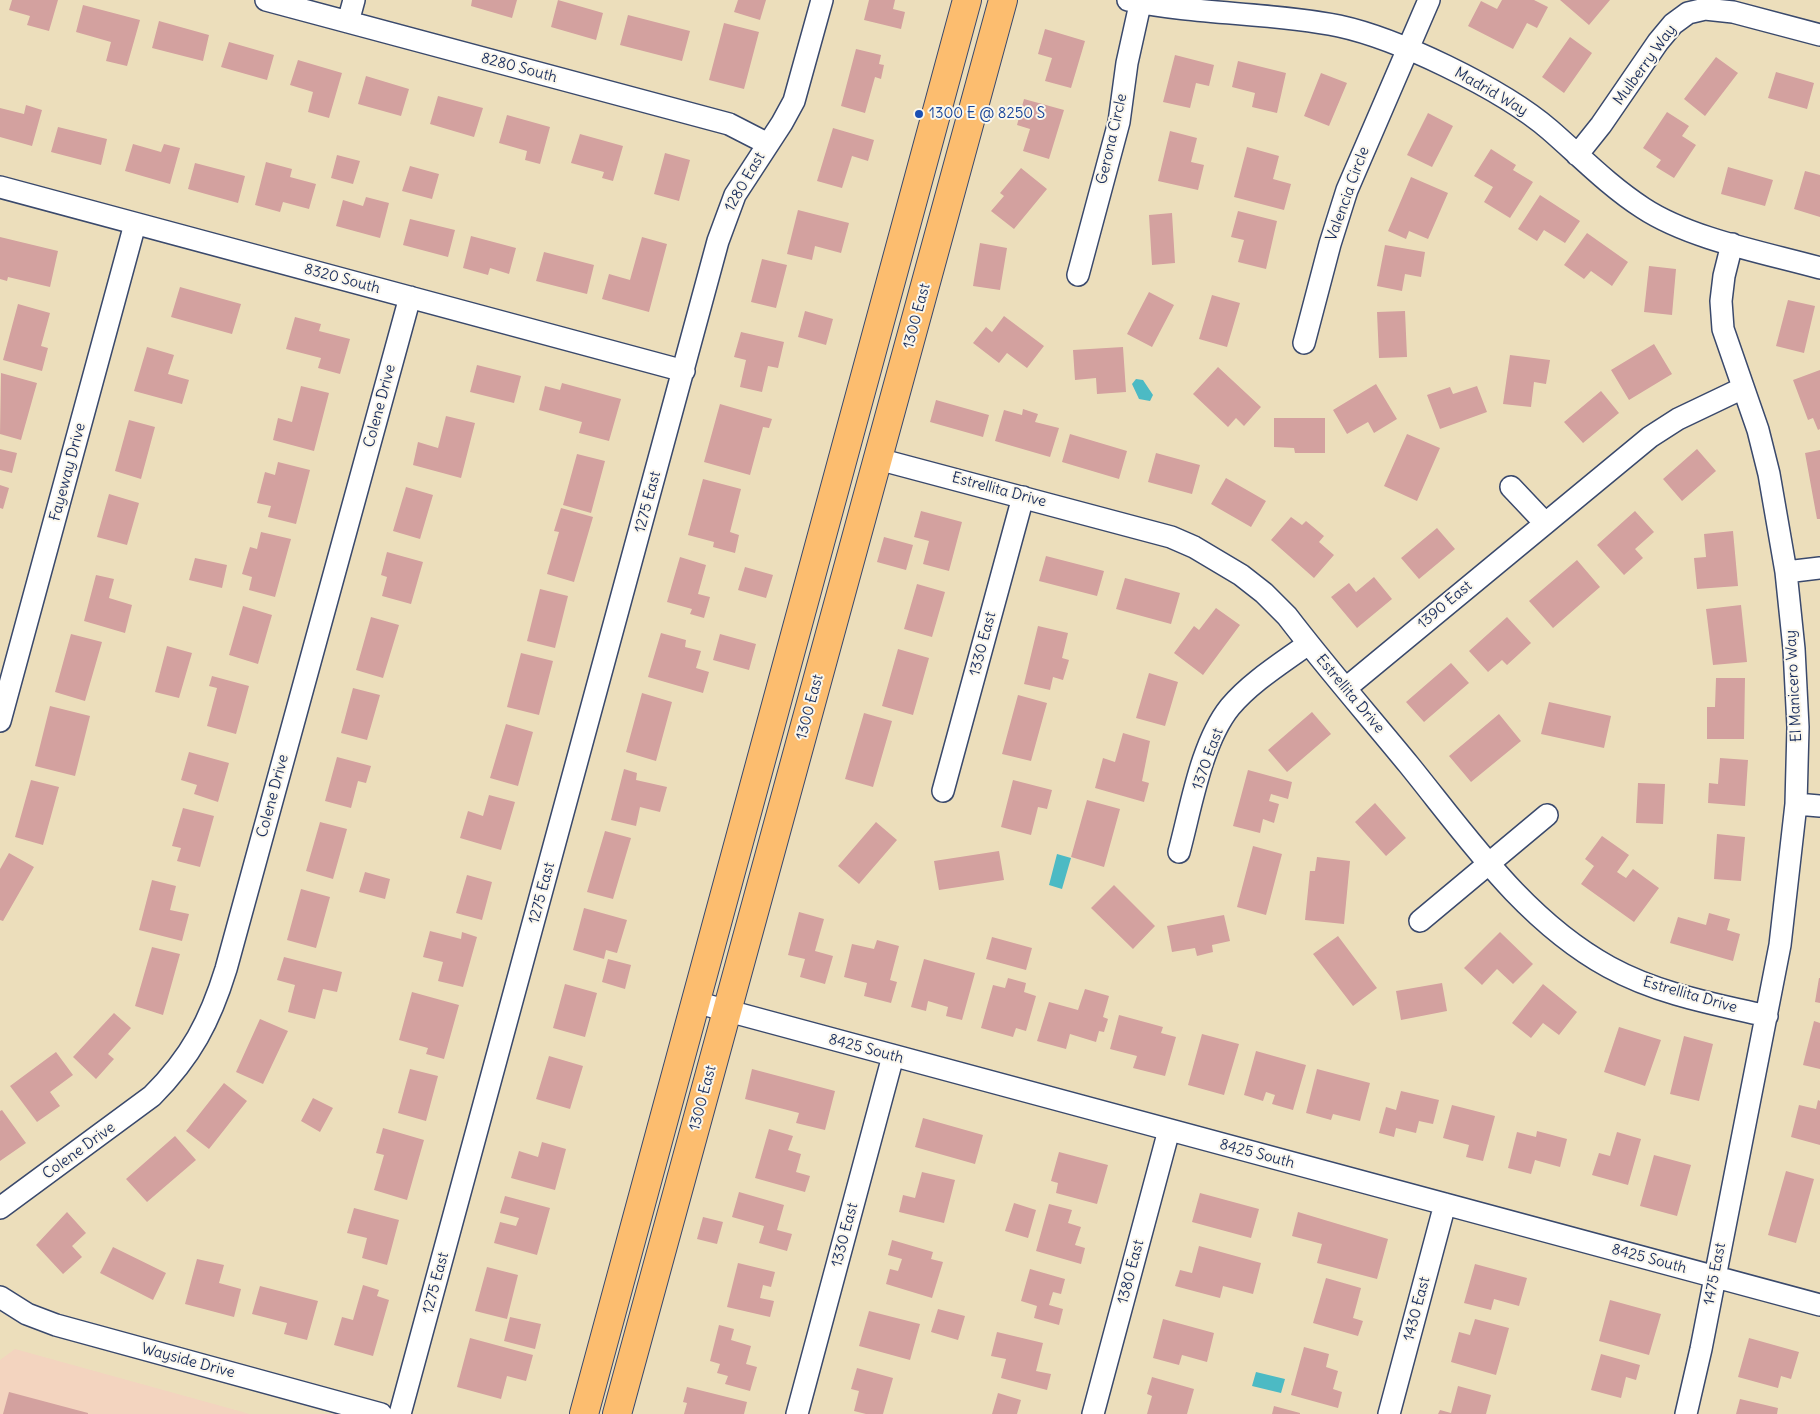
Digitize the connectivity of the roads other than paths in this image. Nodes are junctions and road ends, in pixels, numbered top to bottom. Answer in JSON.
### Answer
{"nodes":[{"id":1,"x":266,"y":0,"type":"edge"},
{"id":2,"x":354,"y":0,"type":"edge"},
{"id":3,"x":822,"y":0,"type":"edge"},
{"id":4,"x":967,"y":0,"type":"edge"},
{"id":5,"x":1004,"y":0,"type":"edge"},
{"id":6,"x":1429,"y":0,"type":"edge"},
{"id":7,"x":1137,"y":1,"type":"edge"},
{"id":8,"x":348,"y":22,"type":"junction"},
{"id":9,"x":1820,"y":35,"type":"edge"},
{"id":10,"x":1409,"y":50,"type":"junction"},
{"id":11,"x":768,"y":144,"type":"junction"},
{"id":12,"x":1578,"y":155,"type":"junction"},
{"id":13,"x":0,"y":188,"type":"edge"},
{"id":14,"x":135,"y":224,"type":"junction"},
{"id":15,"x":1732,"y":244,"type":"junction"},
{"id":16,"x":1820,"y":268,"type":"edge"},
{"id":17,"x":1078,"y":275,"type":"dead end"},
{"id":18,"x":410,"y":297,"type":"junction"},
{"id":19,"x":1304,"y":343,"type":"dead end"},
{"id":20,"x":684,"y":371,"type":"junction"},
{"id":21,"x":1743,"y":388,"type":"junction"},
{"id":22,"x":878,"y":459,"type":"junction"},
{"id":23,"x":1511,"y":487,"type":"dead end"},
{"id":24,"x":1023,"y":497,"type":"junction"},
{"id":25,"x":1545,"y":523,"type":"junction"},
{"id":26,"x":1820,"y":568,"type":"edge"},
{"id":27,"x":1786,"y":572,"type":"junction"},
{"id":28,"x":1308,"y":644,"type":"junction"},
{"id":29,"x":1346,"y":688,"type":"junction"},
{"id":30,"x":0,"y":721,"type":"edge"},
{"id":31,"x":943,"y":790,"type":"dead end"},
{"id":32,"x":1796,"y":804,"type":"junction"},
{"id":33,"x":1820,"y":806,"type":"edge"},
{"id":34,"x":1547,"y":815,"type":"dead end"},
{"id":35,"x":1179,"y":852,"type":"dead end"},
{"id":36,"x":1490,"y":863,"type":"junction"},
{"id":37,"x":1420,"y":921,"type":"dead end"},
{"id":38,"x":695,"y":1002,"type":"junction"},
{"id":39,"x":727,"y":1011,"type":"junction"},
{"id":40,"x":1767,"y":1016,"type":"junction"},
{"id":41,"x":893,"y":1056,"type":"junction"},
{"id":42,"x":1169,"y":1130,"type":"junction"},
{"id":43,"x":1743,"y":1134,"type":"joint"},
{"id":44,"x":1446,"y":1204,"type":"junction"},
{"id":45,"x":0,"y":1208,"type":"edge"},
{"id":46,"x":1715,"y":1277,"type":"junction"},
{"id":47,"x":0,"y":1297,"type":"edge"},
{"id":48,"x":1820,"y":1305,"type":"edge"},
{"id":49,"x":381,"y":1414,"type":"edge"},
{"id":50,"x":400,"y":1414,"type":"edge"},
{"id":51,"x":584,"y":1414,"type":"edge"},
{"id":52,"x":616,"y":1414,"type":"edge"},
{"id":53,"x":797,"y":1414,"type":"edge"},
{"id":54,"x":1093,"y":1414,"type":"edge"},
{"id":55,"x":1389,"y":1414,"type":"edge"},
{"id":56,"x":1686,"y":1414,"type":"edge"}],
"edges":[{"from":1,"to":8,"type":"street","name":"8280 South"},
{"from":2,"to":8,"type":"street"},
{"from":3,"to":11,"type":"street","name":"1280 East"},
{"from":4,"to":38,"type":"main road"},
{"from":5,"to":22,"type":"main road","name":"1300 East"},
{"from":6,"to":10,"type":"street","name":"Valencia Circle"},
{"from":7,"to":10,"type":"street","name":"Madrid Way"},
{"from":7,"to":17,"type":"street","name":"Gerona Circle"},
{"from":8,"to":11,"type":"street","name":"8280 South"},
{"from":9,"to":12,"type":"street","name":"Mulberry Way"},
{"from":10,"to":12,"type":"street","name":"Madrid Way"},
{"from":10,"to":19,"type":"street","name":"Valencia Circle"},
{"from":11,"to":20,"type":"street","name":"1280 East"},
{"from":12,"to":15,"type":"street","name":"Madrid Way"},
{"from":13,"to":14,"type":"street","name":"8320 South"},
{"from":14,"to":18,"type":"street","name":"8320 South"},
{"from":14,"to":30,"type":"street","name":"Fayeway Drive"},
{"from":15,"to":16,"type":"street","name":"Madrid Way"},
{"from":15,"to":21,"type":"street","name":"El Manicero Way"},
{"from":18,"to":20,"type":"street","name":"8320 South"},
{"from":18,"to":45,"type":"street","name":"Colene Drive"},
{"from":20,"to":50,"type":"street","name":"1275 East"},
{"from":21,"to":25,"type":"street","name":"1390 East"},
{"from":21,"to":27,"type":"street","name":"El Manicero Way"},
{"from":22,"to":24,"type":"street","name":"Estrellita Drive"},
{"from":22,"to":39,"type":"main road","name":"1300 East"},
{"from":23,"to":25,"type":"street"},
{"from":24,"to":28,"type":"street","name":"Estrellita Drive"},
{"from":24,"to":31,"type":"street","name":"1330 East"},
{"from":25,"to":29,"type":"street","name":"1390 East"},
{"from":26,"to":27,"type":"street"},
{"from":27,"to":32,"type":"street","name":"El Manicero Way"},
{"from":28,"to":29,"type":"street","name":"Estrellita Drive"},
{"from":28,"to":35,"type":"street","name":"1370 East"},
{"from":29,"to":36,"type":"street","name":"Estrellita Drive"},
{"from":32,"to":33,"type":"street"},
{"from":32,"to":40,"type":"street","name":"El Manicero Way"},
{"from":34,"to":36,"type":"street"},
{"from":36,"to":37,"type":"street"},
{"from":36,"to":40,"type":"street","name":"Estrellita Drive"},
{"from":38,"to":39,"type":"street","name":"8425 South"},
{"from":38,"to":51,"type":"main road"},
{"from":39,"to":41,"type":"street","name":"8425 South"},
{"from":39,"to":52,"type":"main road","name":"1300 East"},
{"from":40,"to":43,"type":"street","name":"El Manicero Way"},
{"from":41,"to":42,"type":"street","name":"8425 South"},
{"from":41,"to":53,"type":"street","name":"1330 East"},
{"from":42,"to":44,"type":"street","name":"8425 South"},
{"from":42,"to":54,"type":"street","name":"1380 East"},
{"from":43,"to":46,"type":"street","name":"1475 East"},
{"from":44,"to":46,"type":"street","name":"8425 South"},
{"from":44,"to":55,"type":"street","name":"1430 East"},
{"from":46,"to":48,"type":"street","name":"8425 South"},
{"from":46,"to":56,"type":"street","name":"1475 East"},
{"from":47,"to":49,"type":"street","name":"Wayside Drive"}]}
